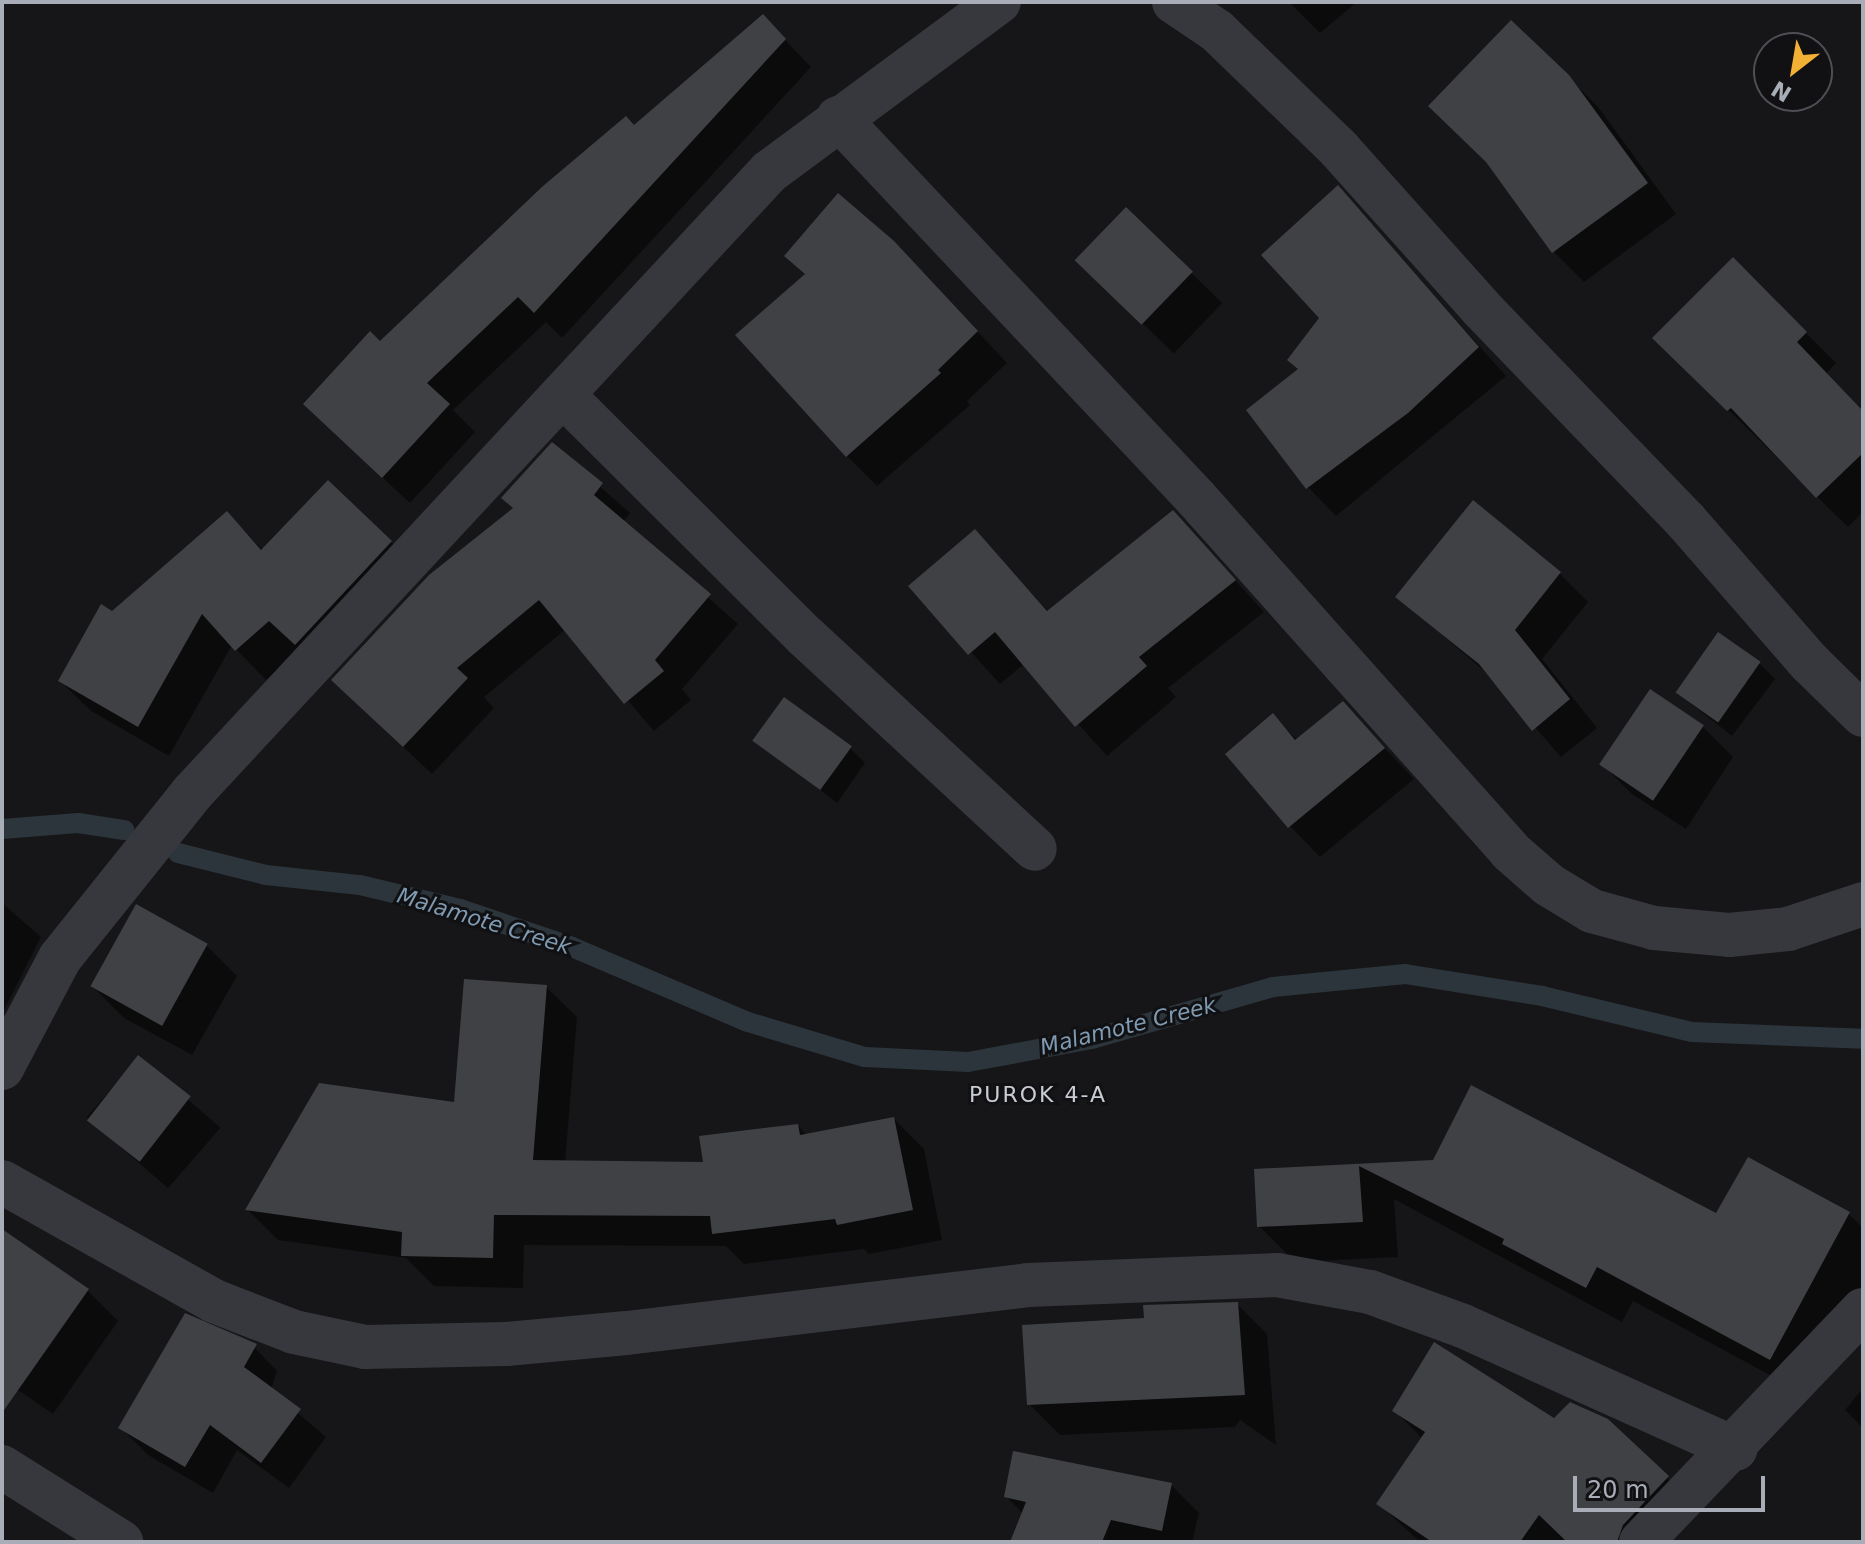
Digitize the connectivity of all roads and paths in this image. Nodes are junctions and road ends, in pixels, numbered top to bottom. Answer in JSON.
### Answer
{"nodes":[{"id":1,"x":999,"y":2,"type":"edge"},
{"id":2,"x":1174,"y":2,"type":"edge"},
{"id":3,"x":838,"y":118,"type":"junction"},
{"id":4,"x":564,"y":396,"type":"junction"},
{"id":5,"x":1863,"y":715,"type":"edge"},
{"id":6,"x":1035,"y":849,"type":"dead end"},
{"id":7,"x":1863,"y":904,"type":"edge"},
{"id":8,"x":2,"y":1068,"type":"edge"},
{"id":9,"x":2,"y":1182,"type":"edge"},
{"id":10,"x":1863,"y":1310,"type":"edge"},
{"id":11,"x":1736,"y":1449,"type":"junction"},
{"id":12,"x":2,"y":1467,"type":"edge"},
{"id":13,"x":121,"y":1542,"type":"edge"},
{"id":14,"x":1641,"y":1542,"type":"edge"}],
"edges":[{"from":1,"to":3,"type":"street"},
{"from":2,"to":5,"type":"street"},
{"from":3,"to":4,"type":"street"},
{"from":3,"to":7,"type":"street"},
{"from":4,"to":6,"type":"street"},
{"from":4,"to":8,"type":"street"},
{"from":9,"to":11,"type":"street"},
{"from":10,"to":11,"type":"street"},
{"from":11,"to":14,"type":"street"},
{"from":12,"to":13,"type":"street"}]}
